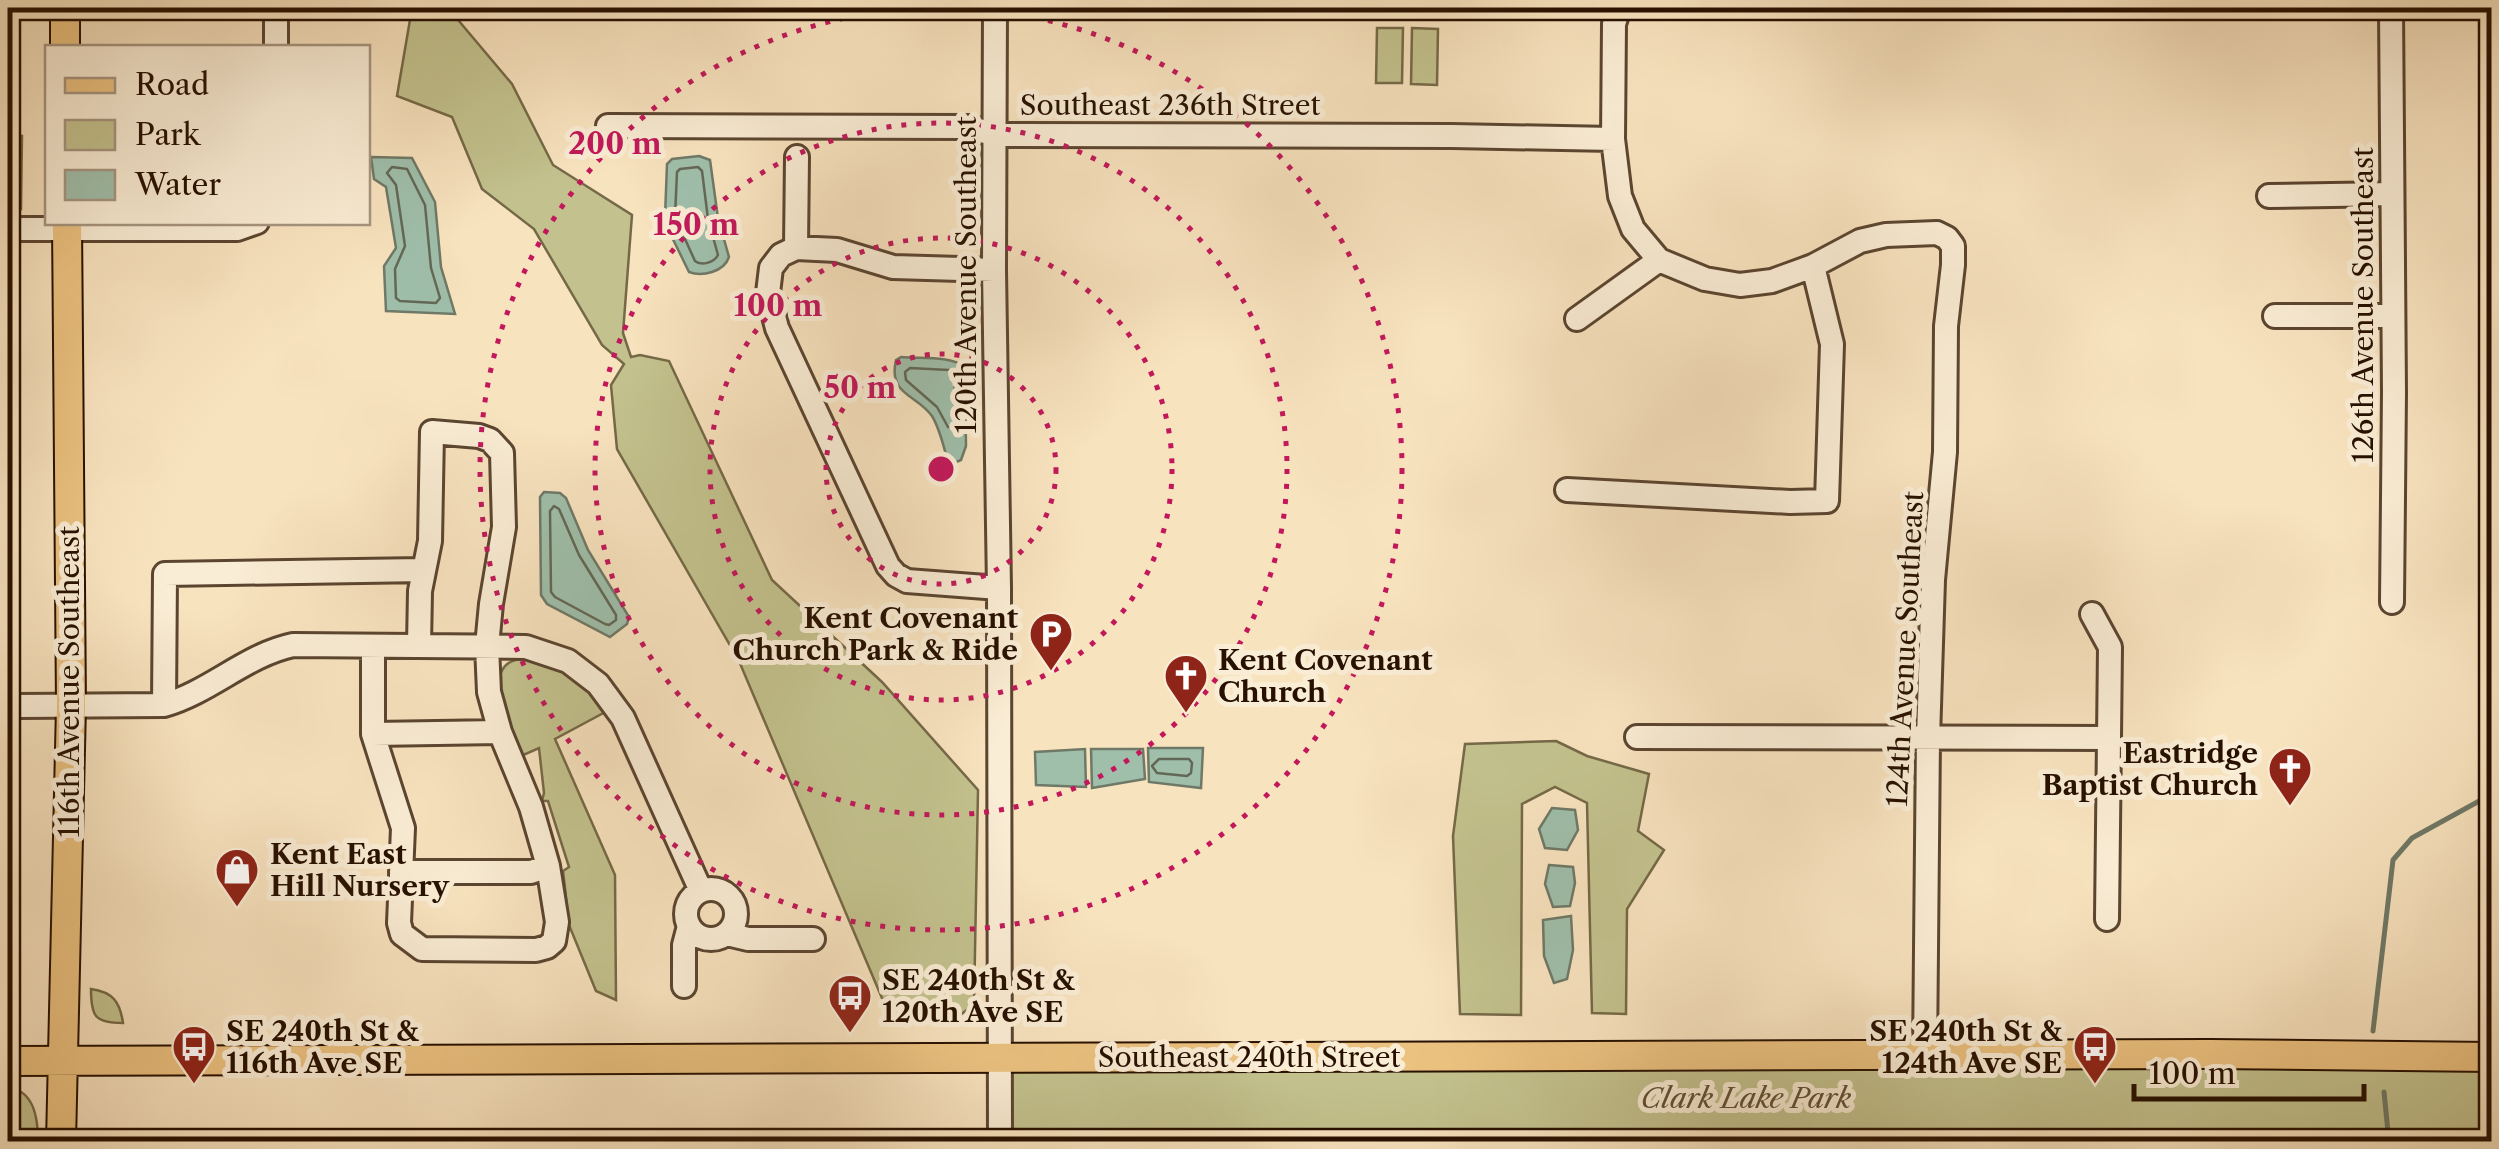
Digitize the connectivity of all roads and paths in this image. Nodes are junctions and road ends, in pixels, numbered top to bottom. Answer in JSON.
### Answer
{"nodes":[{"id":1,"x":65,"y":8,"type":"edge"},
{"id":2,"x":276,"y":8,"type":"edge"},
{"id":3,"x":995,"y":8,"type":"edge"},
{"id":4,"x":1619,"y":8,"type":"edge"},
{"id":5,"x":2391,"y":8,"type":"edge"},
{"id":6,"x":65,"y":45,"type":"edge"},
{"id":7,"x":276,"y":45,"type":"edge"},
{"id":8,"x":608,"y":126,"type":"dead end"},
{"id":9,"x":995,"y":135,"type":"junction"},
{"id":10,"x":1613,"y":139,"type":"junction"},
{"id":11,"x":797,"y":158,"type":"dead end"},
{"id":12,"x":2392,"y":194,"type":"junction"},
{"id":13,"x":2270,"y":196,"type":"dead end"},
{"id":14,"x":248,"y":225,"type":"edge"},
{"id":15,"x":67,"y":226,"type":"edge"},
{"id":16,"x":8,"y":229,"type":"edge"},
{"id":17,"x":796,"y":248,"type":"junction"},
{"id":18,"x":1659,"y":260,"type":"junction"},
{"id":19,"x":1813,"y":266,"type":"junction"},
{"id":20,"x":994,"y":270,"type":"junction"},
{"id":21,"x":2275,"y":316,"type":"dead end"},
{"id":22,"x":2393,"y":316,"type":"junction"},
{"id":23,"x":1577,"y":318,"type":"dead end"},
{"id":24,"x":1568,"y":490,"type":"dead end"},
{"id":25,"x":424,"y":570,"type":"junction"},
{"id":26,"x":999,"y":588,"type":"junction"},
{"id":27,"x":2392,"y":602,"type":"dead end"},
{"id":28,"x":2092,"y":614,"type":"dead end"},
{"id":29,"x":373,"y":646,"type":"junction"},
{"id":30,"x":419,"y":646,"type":"junction"},
{"id":31,"x":487,"y":646,"type":"junction"},
{"id":32,"x":8,"y":702,"type":"edge"},
{"id":33,"x":164,"y":705,"type":"junction"},
{"id":34,"x":71,"y":706,"type":"junction"},
{"id":35,"x":500,"y":732,"type":"junction"},
{"id":36,"x":373,"y":734,"type":"junction"},
{"id":37,"x":1638,"y":737,"type":"dead end"},
{"id":38,"x":1928,"y":738,"type":"junction"},
{"id":39,"x":2109,"y":738,"type":"junction"},
{"id":40,"x":548,"y":866,"type":"junction"},
{"id":41,"x":401,"y":872,"type":"junction"},
{"id":42,"x":701,"y":891,"type":"junction"},
{"id":43,"x":2107,"y":920,"type":"dead end"},
{"id":44,"x":689,"y":926,"type":"junction"},
{"id":45,"x":727,"y":934,"type":"junction"},
{"id":46,"x":813,"y":939,"type":"dead end"},
{"id":47,"x":684,"y":986,"type":"dead end"},
{"id":48,"x":1925,"y":1055,"type":"junction"},
{"id":49,"x":2492,"y":1057,"type":"edge"},
{"id":50,"x":1000,"y":1058,"type":"junction"},
{"id":51,"x":8,"y":1061,"type":"edge"},
{"id":52,"x":61,"y":1062,"type":"junction"},
{"id":53,"x":61,"y":1142,"type":"edge"},
{"id":54,"x":1000,"y":1142,"type":"edge"}],
"edges":[{"from":1,"to":6,"type":"main road"},
{"from":2,"to":7,"type":"street"},
{"from":3,"to":9,"type":"street","name":"120th Avenue Southeast"},
{"from":4,"to":10,"type":"street"},
{"from":5,"to":12,"type":"street","name":"126th Avenue Southeast"},
{"from":8,"to":9,"type":"street","name":"Southeast 236th Street"},
{"from":9,"to":10,"type":"street","name":"Southeast 236th Street"},
{"from":9,"to":20,"type":"street","name":"120th Avenue Southeast"},
{"from":10,"to":18,"type":"street"},
{"from":11,"to":17,"type":"street"},
{"from":12,"to":13,"type":"street"},
{"from":12,"to":22,"type":"street","name":"126th Avenue Southeast"},
{"from":14,"to":15,"type":"street"},
{"from":15,"to":16,"type":"street"},
{"from":15,"to":34,"type":"main road","name":"116th Avenue Southeast"},
{"from":17,"to":20,"type":"street"},
{"from":17,"to":26,"type":"street"},
{"from":18,"to":19,"type":"street"},
{"from":18,"to":23,"type":"street"},
{"from":19,"to":24,"type":"street"},
{"from":19,"to":38,"type":"street","name":"124th Avenue Southeast"},
{"from":20,"to":26,"type":"street","name":"120th Avenue Southeast"},
{"from":21,"to":22,"type":"street"},
{"from":22,"to":27,"type":"street","name":"126th Avenue Southeast"},
{"from":25,"to":30,"type":"street"},
{"from":25,"to":31,"type":"street"},
{"from":25,"to":33,"type":"street"},
{"from":26,"to":50,"type":"street","name":"120th Avenue Southeast"},
{"from":28,"to":39,"type":"street"},
{"from":29,"to":30,"type":"street"},
{"from":29,"to":33,"type":"street"},
{"from":29,"to":36,"type":"street"},
{"from":30,"to":31,"type":"street"},
{"from":31,"to":35,"type":"street"},
{"from":31,"to":42,"type":"street"},
{"from":32,"to":34,"type":"street"},
{"from":33,"to":34,"type":"street"},
{"from":34,"to":52,"type":"main road","name":"116th Avenue Southeast"},
{"from":35,"to":36,"type":"street"},
{"from":35,"to":40,"type":"street"},
{"from":36,"to":41,"type":"street"},
{"from":37,"to":38,"type":"street"},
{"from":38,"to":39,"type":"street"},
{"from":38,"to":48,"type":"street","name":"124th Avenue Southeast"},
{"from":39,"to":43,"type":"street"},
{"from":40,"to":41,"type":"street"},
{"from":40,"to":41,"type":"street"},
{"from":42,"to":44,"type":"street"},
{"from":42,"to":45,"type":"street"},
{"from":44,"to":45,"type":"street"},
{"from":44,"to":47,"type":"street"},
{"from":45,"to":46,"type":"street"},
{"from":48,"to":49,"type":"main road","name":"Southeast 240th Street"},
{"from":48,"to":50,"type":"main road","name":"Southeast 240th Street"},
{"from":50,"to":52,"type":"main road","name":"Southeast 240th Street"},
{"from":50,"to":54,"type":"street","name":"120th Avenue Southeast"},
{"from":51,"to":52,"type":"main road","name":"Southeast 240th Street"},
{"from":52,"to":53,"type":"main road","name":"116th Avenue Southeast"}]}
